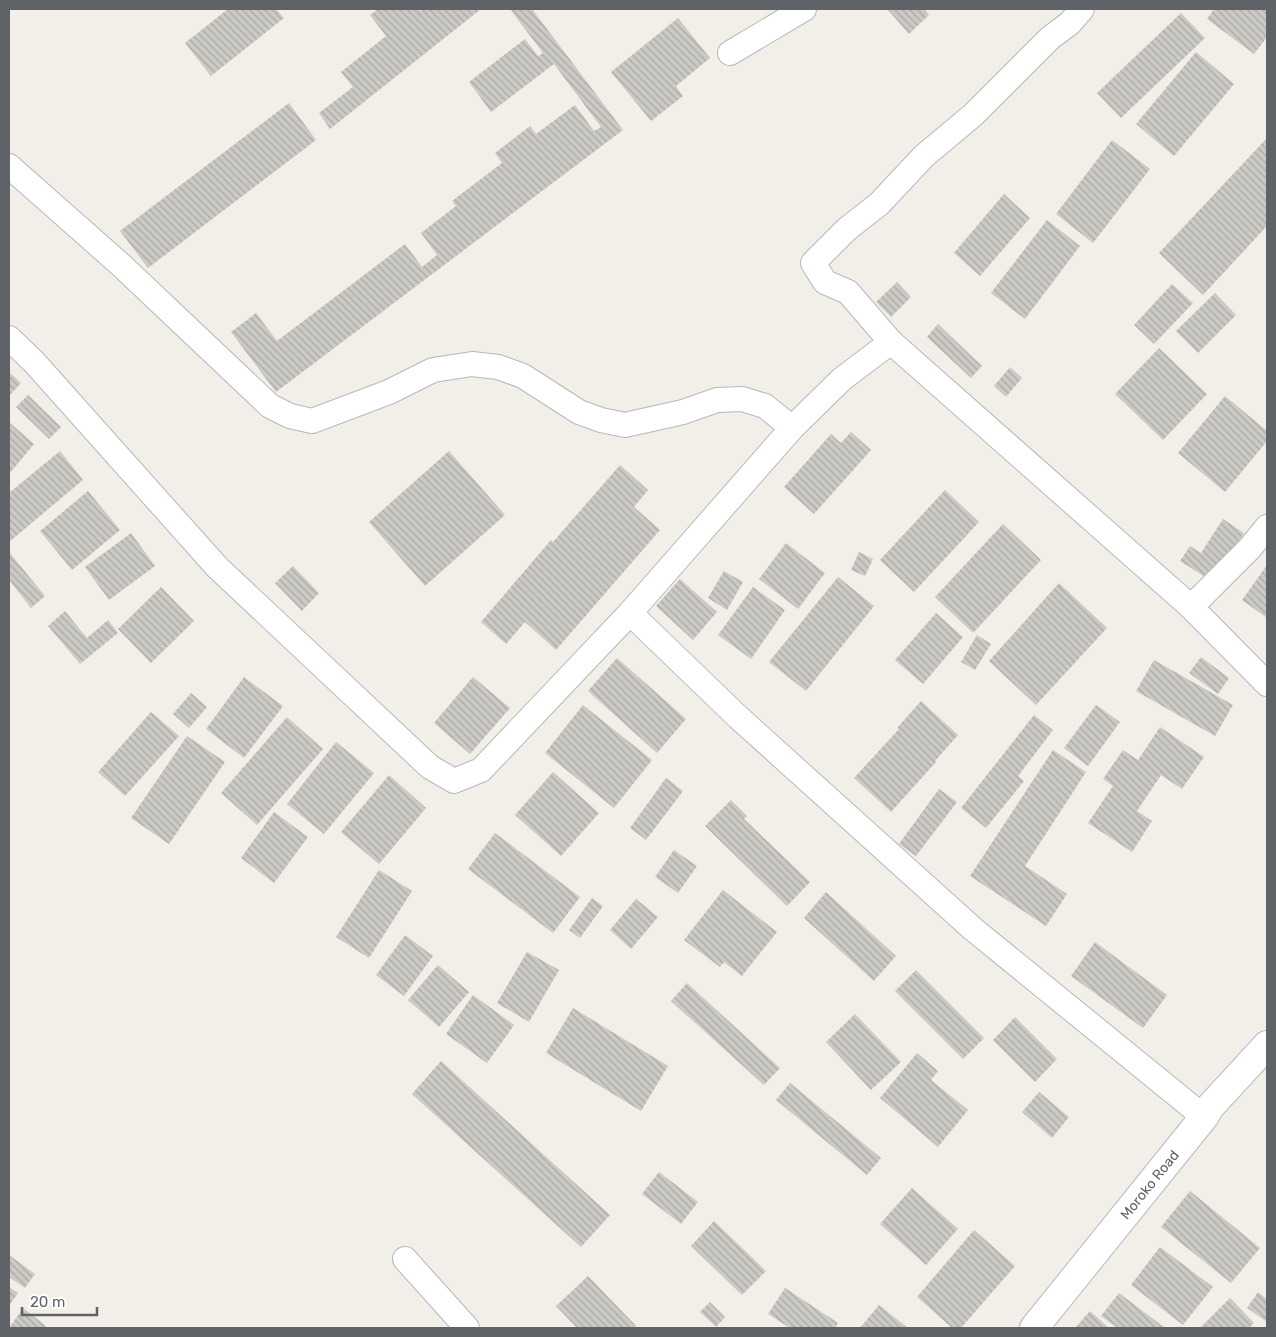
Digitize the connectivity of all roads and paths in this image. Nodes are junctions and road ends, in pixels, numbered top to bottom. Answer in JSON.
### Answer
{"nodes":[{"id":1,"x":804,"y":9,"type":"edge"},
{"id":2,"x":1082,"y":9,"type":"edge"},
{"id":3,"x":730,"y":53,"type":"dead end"},
{"id":4,"x":9,"y":166,"type":"edge"},
{"id":5,"x":9,"y":338,"type":"edge"},
{"id":6,"x":891,"y":342,"type":"junction"},
{"id":7,"x":792,"y":428,"type":"junction"},
{"id":8,"x":1267,"y":527,"type":"edge"},
{"id":9,"x":1191,"y":607,"type":"junction"},
{"id":10,"x":630,"y":613,"type":"junction"},
{"id":11,"x":1267,"y":684,"type":"edge"},
{"id":12,"x":1267,"y":1045,"type":"edge"},
{"id":13,"x":1204,"y":1117,"type":"junction"},
{"id":14,"x":405,"y":1258,"type":"dead end"},
{"id":15,"x":467,"y":1328,"type":"edge"},
{"id":16,"x":1034,"y":1328,"type":"edge"}],
"edges":[{"from":1,"to":3,"type":"street"},
{"from":2,"to":6,"type":"street"},
{"from":4,"to":7,"type":"street"},
{"from":5,"to":10,"type":"street"},
{"from":6,"to":7,"type":"street"},
{"from":6,"to":9,"type":"street"},
{"from":7,"to":10,"type":"street"},
{"from":8,"to":9,"type":"street"},
{"from":9,"to":11,"type":"street"},
{"from":10,"to":13,"type":"street"},
{"from":12,"to":13,"type":"street","name":"Moroko Road"},
{"from":13,"to":16,"type":"street","name":"Moroko Road"},
{"from":14,"to":15,"type":"street"}]}
